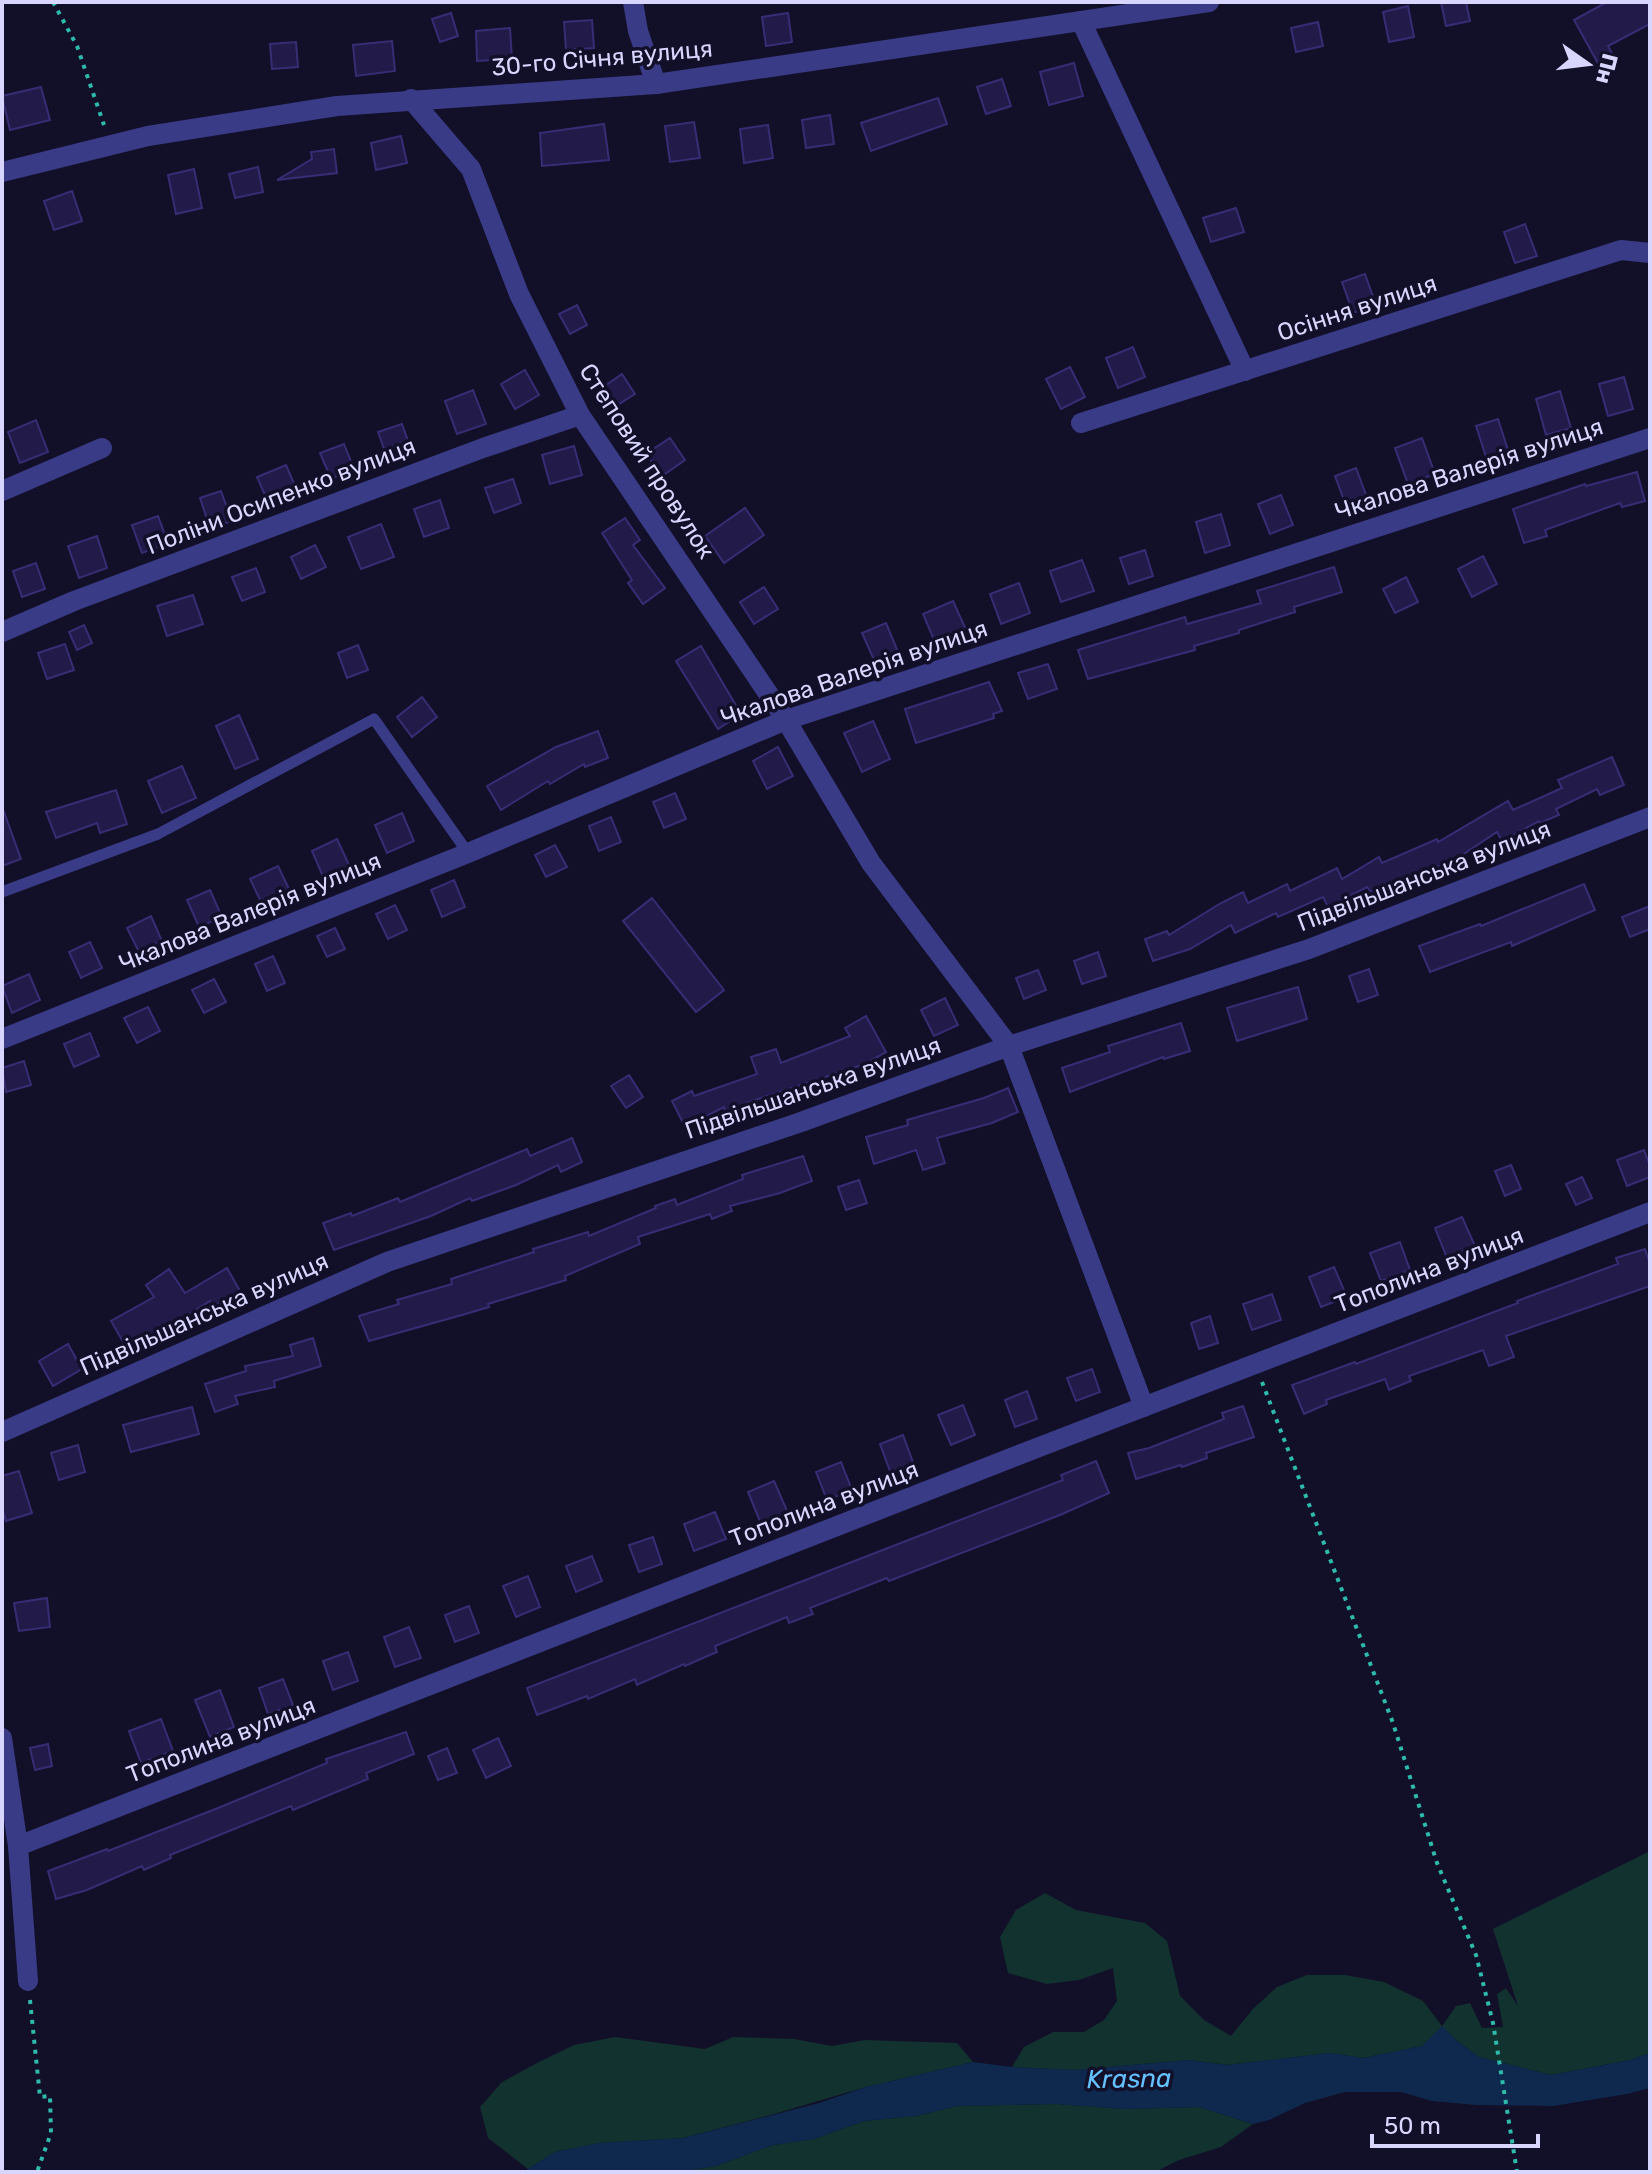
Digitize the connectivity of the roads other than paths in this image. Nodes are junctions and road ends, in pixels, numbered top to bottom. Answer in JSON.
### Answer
{"nodes":[{"id":1,"x":633,"y":2,"type":"edge"},
{"id":2,"x":1209,"y":2,"type":"edge"},
{"id":3,"x":1081,"y":21,"type":"junction"},
{"id":4,"x":656,"y":84,"type":"junction"},
{"id":5,"x":411,"y":99,"type":"junction"},
{"id":6,"x":2,"y":172,"type":"edge"},
{"id":7,"x":1650,"y":253,"type":"edge"},
{"id":8,"x":1245,"y":371,"type":"junction"},
{"id":9,"x":580,"y":415,"type":"junction"},
{"id":10,"x":1081,"y":423,"type":"dead end"},
{"id":11,"x":1650,"y":438,"type":"edge"},
{"id":12,"x":102,"y":448,"type":"dead end"},
{"id":13,"x":2,"y":491,"type":"edge"},
{"id":14,"x":2,"y":632,"type":"edge"},
{"id":15,"x":786,"y":720,"type":"junction"},
{"id":16,"x":1650,"y":817,"type":"edge"},
{"id":17,"x":468,"y":853,"type":"junction"},
{"id":18,"x":2,"y":892,"type":"edge"},
{"id":19,"x":2,"y":1039,"type":"edge"},
{"id":20,"x":1009,"y":1046,"type":"junction"},
{"id":21,"x":1650,"y":1212,"type":"edge"},
{"id":22,"x":1144,"y":1407,"type":"junction"},
{"id":23,"x":2,"y":1432,"type":"edge"},
{"id":24,"x":2,"y":1738,"type":"edge"},
{"id":25,"x":5,"y":1780,"type":"edge"},
{"id":26,"x":18,"y":1846,"type":"junction"},
{"id":27,"x":28,"y":1981,"type":"road end"}],
"edges":[{"from":1,"to":4,"type":"street"},
{"from":2,"to":3,"type":"street","name":"30-го Січня вулиця"},
{"from":3,"to":4,"type":"street","name":"30-го Січня вулиця"},
{"from":3,"to":8,"type":"street"},
{"from":4,"to":5,"type":"street","name":"30-го Січня вулиця"},
{"from":5,"to":6,"type":"street","name":"30-го Січня вулиця"},
{"from":5,"to":9,"type":"street","name":"Степовий провулок"},
{"from":7,"to":8,"type":"street","name":"Осіння вулиця"},
{"from":8,"to":10,"type":"street","name":"Осіння вулиця"},
{"from":9,"to":14,"type":"street","name":"Поліни Осипенко вулиця"},
{"from":9,"to":15,"type":"street","name":"Степовий провулок"},
{"from":11,"to":15,"type":"street","name":"Чкалова Валерія вулиця"},
{"from":12,"to":13,"type":"street"},
{"from":15,"to":17,"type":"street","name":"Чкалова Валерія вулиця"},
{"from":15,"to":20,"type":"street","name":"Степовий провулок"},
{"from":16,"to":20,"type":"street","name":"Підвільшанська вулиця"},
{"from":17,"to":18,"type":"lane"},
{"from":17,"to":19,"type":"street","name":"Чкалова Валерія вулиця"},
{"from":20,"to":22,"type":"street","name":"Степовий провулок"},
{"from":20,"to":23,"type":"street","name":"Підвільшанська вулиця"},
{"from":21,"to":22,"type":"street","name":"Тополина вулиця"},
{"from":22,"to":26,"type":"street","name":"Тополина вулиця"},
{"from":24,"to":25,"type":"street"},
{"from":25,"to":26,"type":"street"},
{"from":26,"to":27,"type":"street"}]}
